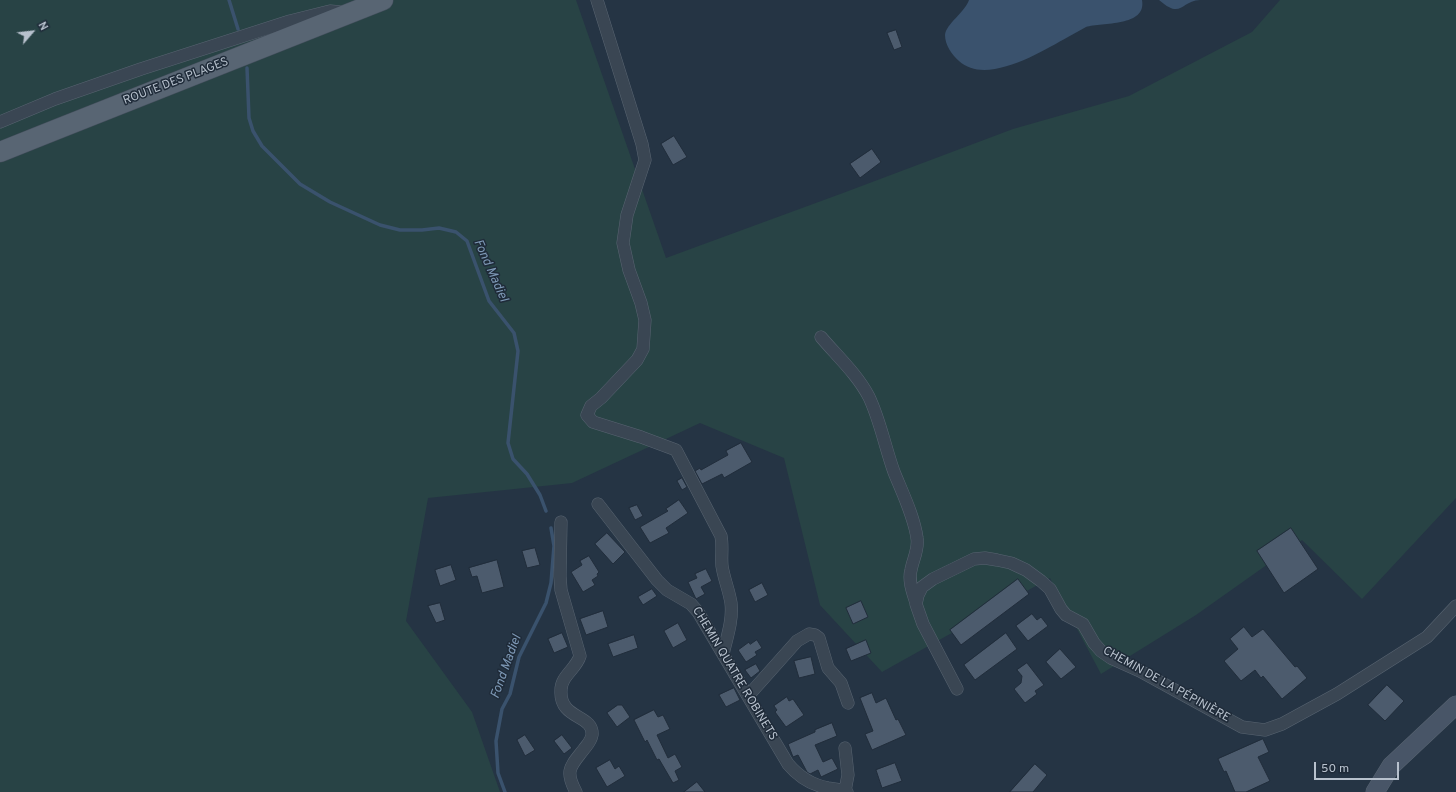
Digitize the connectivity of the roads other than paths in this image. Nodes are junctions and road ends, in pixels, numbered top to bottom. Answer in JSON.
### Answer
{"nodes":[{"id":1,"x":383,"y":0,"type":"edge"},
{"id":2,"x":597,"y":0,"type":"edge"},
{"id":3,"x":352,"y":12,"type":"junction"},
{"id":4,"x":0,"y":122,"type":"edge"},
{"id":5,"x":0,"y":152,"type":"edge"},
{"id":6,"x":821,"y":337,"type":"dead end"},
{"id":7,"x":598,"y":504,"type":"dead end"},
{"id":8,"x":561,"y":522,"type":"dead end"},
{"id":9,"x":916,"y":604,"type":"junction"},
{"id":10,"x":1456,"y":606,"type":"edge"},
{"id":11,"x":723,"y":654,"type":"junction"},
{"id":12,"x":957,"y":689,"type":"dead end"},
{"id":13,"x":748,"y":696,"type":"junction"},
{"id":14,"x":848,"y":702,"type":"dead end"},
{"id":15,"x":1456,"y":705,"type":"edge"},
{"id":16,"x":845,"y":748,"type":"dead end"},
{"id":17,"x":846,"y":791,"type":"edge"},
{"id":18,"x":576,"y":792,"type":"edge"},
{"id":19,"x":1375,"y":792,"type":"edge"}],
"edges":[{"from":1,"to":3,"type":"main road","name":"ROUTE DES PLAGES"},
{"from":2,"to":11,"type":"street"},
{"from":3,"to":4,"type":"street","name":"ROUTE DES PLAGES"},
{"from":3,"to":5,"type":"main road","name":"ROUTE DES PLAGES"},
{"from":6,"to":9,"type":"street"},
{"from":7,"to":11,"type":"street","name":"CHEMIN QUATRE ROBINETS"},
{"from":8,"to":18,"type":"street"},
{"from":9,"to":10,"type":"street","name":"CHEMIN DE LA PÉPINIÈRE"},
{"from":9,"to":12,"type":"street"},
{"from":11,"to":13,"type":"street","name":"CHEMIN QUATRE ROBINETS"},
{"from":13,"to":14,"type":"street"},
{"from":13,"to":17,"type":"street","name":"CHEMIN QUATRE ROBINETS"},
{"from":15,"to":19,"type":"main road"},
{"from":16,"to":17,"type":"street"}]}
